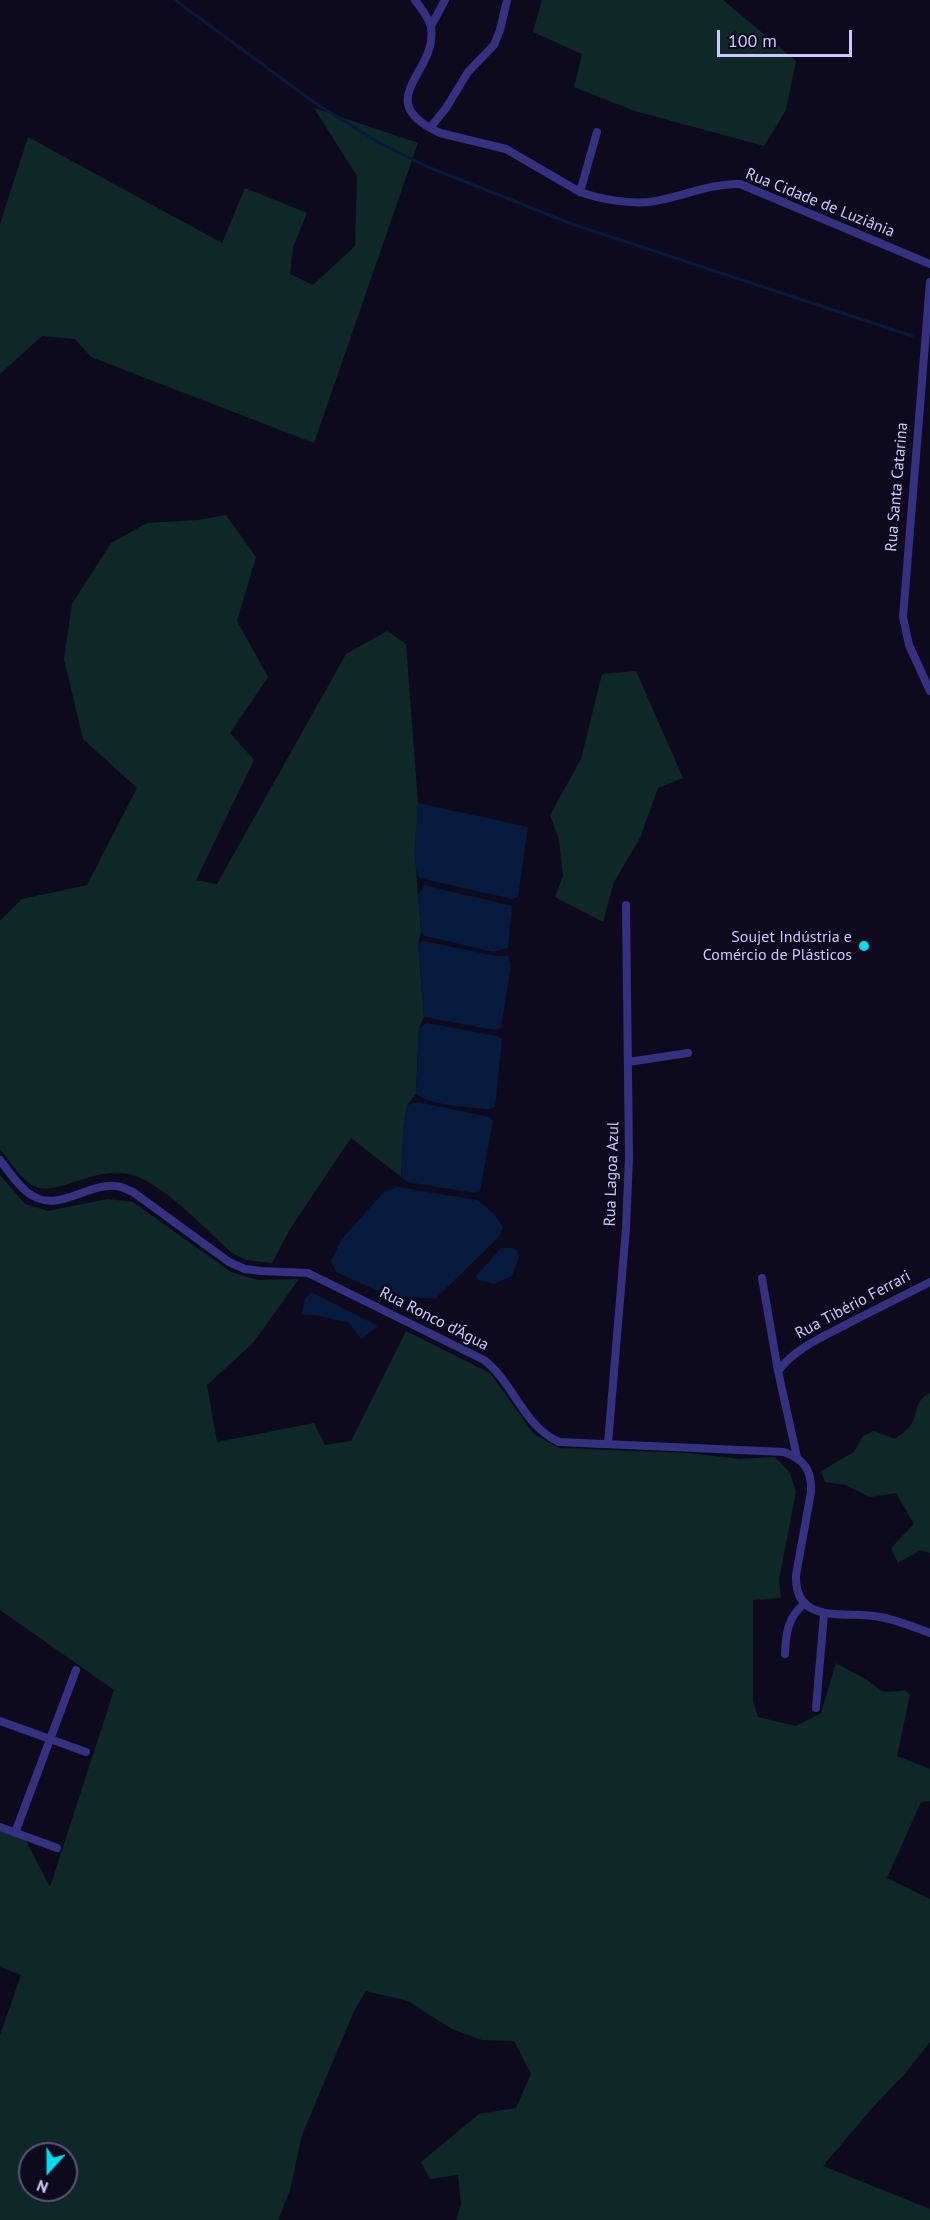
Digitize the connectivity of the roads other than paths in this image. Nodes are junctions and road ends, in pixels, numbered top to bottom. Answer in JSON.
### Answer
{"nodes":[{"id":1,"x":415,"y":0,"type":"edge"},
{"id":2,"x":445,"y":0,"type":"edge"},
{"id":3,"x":507,"y":0,"type":"edge"},
{"id":4,"x":431,"y":26,"type":"junction"},
{"id":5,"x":430,"y":128,"type":"junction"},
{"id":6,"x":597,"y":132,"type":"dead end"},
{"id":7,"x":580,"y":192,"type":"junction"},
{"id":8,"x":930,"y":264,"type":"edge"},
{"id":9,"x":930,"y":282,"type":"edge"},
{"id":10,"x":930,"y":691,"type":"edge"},
{"id":11,"x":626,"y":905,"type":"dead end"},
{"id":12,"x":688,"y":1053,"type":"dead end"},
{"id":13,"x":628,"y":1062,"type":"junction"},
{"id":14,"x":0,"y":1160,"type":"edge"},
{"id":15,"x":762,"y":1278,"type":"dead end"},
{"id":16,"x":930,"y":1282,"type":"edge"},
{"id":17,"x":778,"y":1371,"type":"junction"},
{"id":18,"x":608,"y":1443,"type":"junction"},
{"id":19,"x":797,"y":1457,"type":"junction"},
{"id":20,"x":805,"y":1603,"type":"junction"},
{"id":21,"x":824,"y":1614,"type":"junction"},
{"id":22,"x":930,"y":1633,"type":"edge"},
{"id":23,"x":785,"y":1654,"type":"dead end"},
{"id":24,"x":76,"y":1670,"type":"dead end"},
{"id":25,"x":816,"y":1708,"type":"dead end"},
{"id":26,"x":0,"y":1721,"type":"edge"},
{"id":27,"x":50,"y":1739,"type":"junction"},
{"id":28,"x":86,"y":1752,"type":"dead end"},
{"id":29,"x":0,"y":1827,"type":"edge"},
{"id":30,"x":15,"y":1833,"type":"junction"},
{"id":31,"x":57,"y":1848,"type":"dead end"}],
"edges":[{"from":1,"to":4,"type":"street"},
{"from":2,"to":4,"type":"street","name":"Rua Cidade de Luziânia"},
{"from":3,"to":5,"type":"street"},
{"from":4,"to":5,"type":"street","name":"Rua Cidade de Luziânia"},
{"from":5,"to":7,"type":"street","name":"Rua Cidade de Luziânia"},
{"from":6,"to":7,"type":"street"},
{"from":7,"to":8,"type":"street","name":"Rua Cidade de Luziânia"},
{"from":9,"to":10,"type":"street","name":"Rua Santa Catarina"},
{"from":11,"to":13,"type":"street","name":"Rua Lagoa Azul"},
{"from":12,"to":13,"type":"street"},
{"from":13,"to":18,"type":"street","name":"Rua Lagoa Azul"},
{"from":14,"to":18,"type":"street","name":"Rua Ronco d’Água"},
{"from":15,"to":17,"type":"street"},
{"from":16,"to":17,"type":"street","name":"Rua Tibério Ferrari"},
{"from":17,"to":19,"type":"street"},
{"from":18,"to":19,"type":"street","name":"Rua Ronco d’Água"},
{"from":19,"to":20,"type":"street"},
{"from":20,"to":21,"type":"street"},
{"from":20,"to":23,"type":"street"},
{"from":21,"to":22,"type":"street"},
{"from":21,"to":25,"type":"street"},
{"from":24,"to":27,"type":"street"},
{"from":26,"to":27,"type":"street"},
{"from":27,"to":28,"type":"street"},
{"from":27,"to":30,"type":"street"},
{"from":29,"to":30,"type":"street"},
{"from":30,"to":31,"type":"street"}]}
